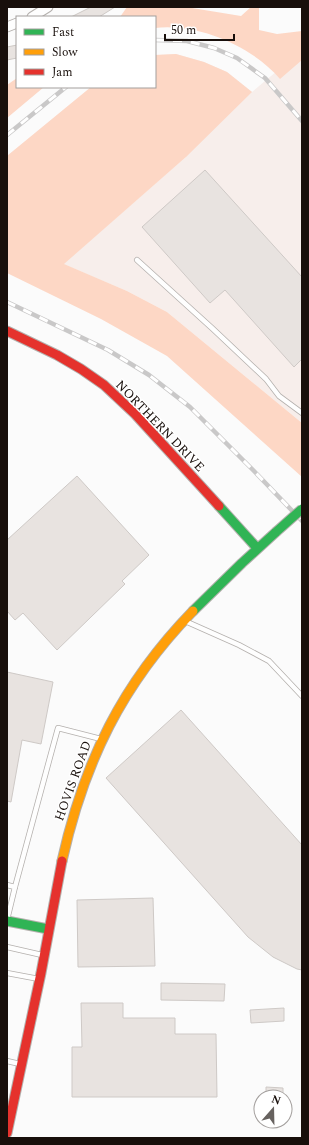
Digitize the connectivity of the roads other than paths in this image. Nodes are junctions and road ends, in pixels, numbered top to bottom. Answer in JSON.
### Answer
{"nodes":[{"id":1,"x":48,"y":7,"type":"edge"},
{"id":2,"x":34,"y":16,"type":"edge"},
{"id":3,"x":137,"y":260,"type":"dead end"},
{"id":4,"x":7,"y":332,"type":"edge"},
{"id":5,"x":302,"y":413,"type":"edge"},
{"id":6,"x":302,"y":509,"type":"edge"},
{"id":7,"x":257,"y":548,"type":"junction"},
{"id":8,"x":184,"y":620,"type":"junction"},
{"id":9,"x":302,"y":696,"type":"edge"},
{"id":10,"x":103,"y":739,"type":"junction"},
{"id":11,"x":7,"y":885,"type":"edge"},
{"id":12,"x":15,"y":887,"type":"junction"},
{"id":13,"x":7,"y":921,"type":"edge"},
{"id":14,"x":48,"y":929,"type":"junction"},
{"id":15,"x":7,"y":947,"type":"edge"},
{"id":16,"x":44,"y":955,"type":"junction"},
{"id":17,"x":7,"y":973,"type":"edge"},
{"id":18,"x":39,"y":979,"type":"junction"},
{"id":19,"x":7,"y":1061,"type":"edge"},
{"id":20,"x":22,"y":1064,"type":"junction"},
{"id":21,"x":7,"y":1129,"type":"edge"}],
"edges":[{"from":1,"to":2,"type":"street"},
{"from":3,"to":5,"type":"lane"},
{"from":4,"to":7,"type":"street","name":"NORTHERN DRIVE"},
{"from":6,"to":7,"type":"street","name":"HOVIS ROAD","bridge":true},
{"from":7,"to":8,"type":"street","name":"HOVIS ROAD"},
{"from":8,"to":9,"type":"lane"},
{"from":8,"to":10,"type":"street","name":"HOVIS ROAD"},
{"from":10,"to":12,"type":"lane"},
{"from":10,"to":14,"type":"street","name":"HOVIS ROAD"},
{"from":11,"to":12,"type":"lane"},
{"from":12,"to":13,"type":"lane"},
{"from":13,"to":14,"type":"street"},
{"from":14,"to":16,"type":"street","name":"HOVIS ROAD"},
{"from":15,"to":16,"type":"lane"},
{"from":16,"to":18,"type":"street","name":"HOVIS ROAD"},
{"from":17,"to":18,"type":"lane"},
{"from":18,"to":20,"type":"street","name":"HOVIS ROAD"},
{"from":19,"to":20,"type":"lane"},
{"from":20,"to":21,"type":"street","name":"HOVIS ROAD"}]}
